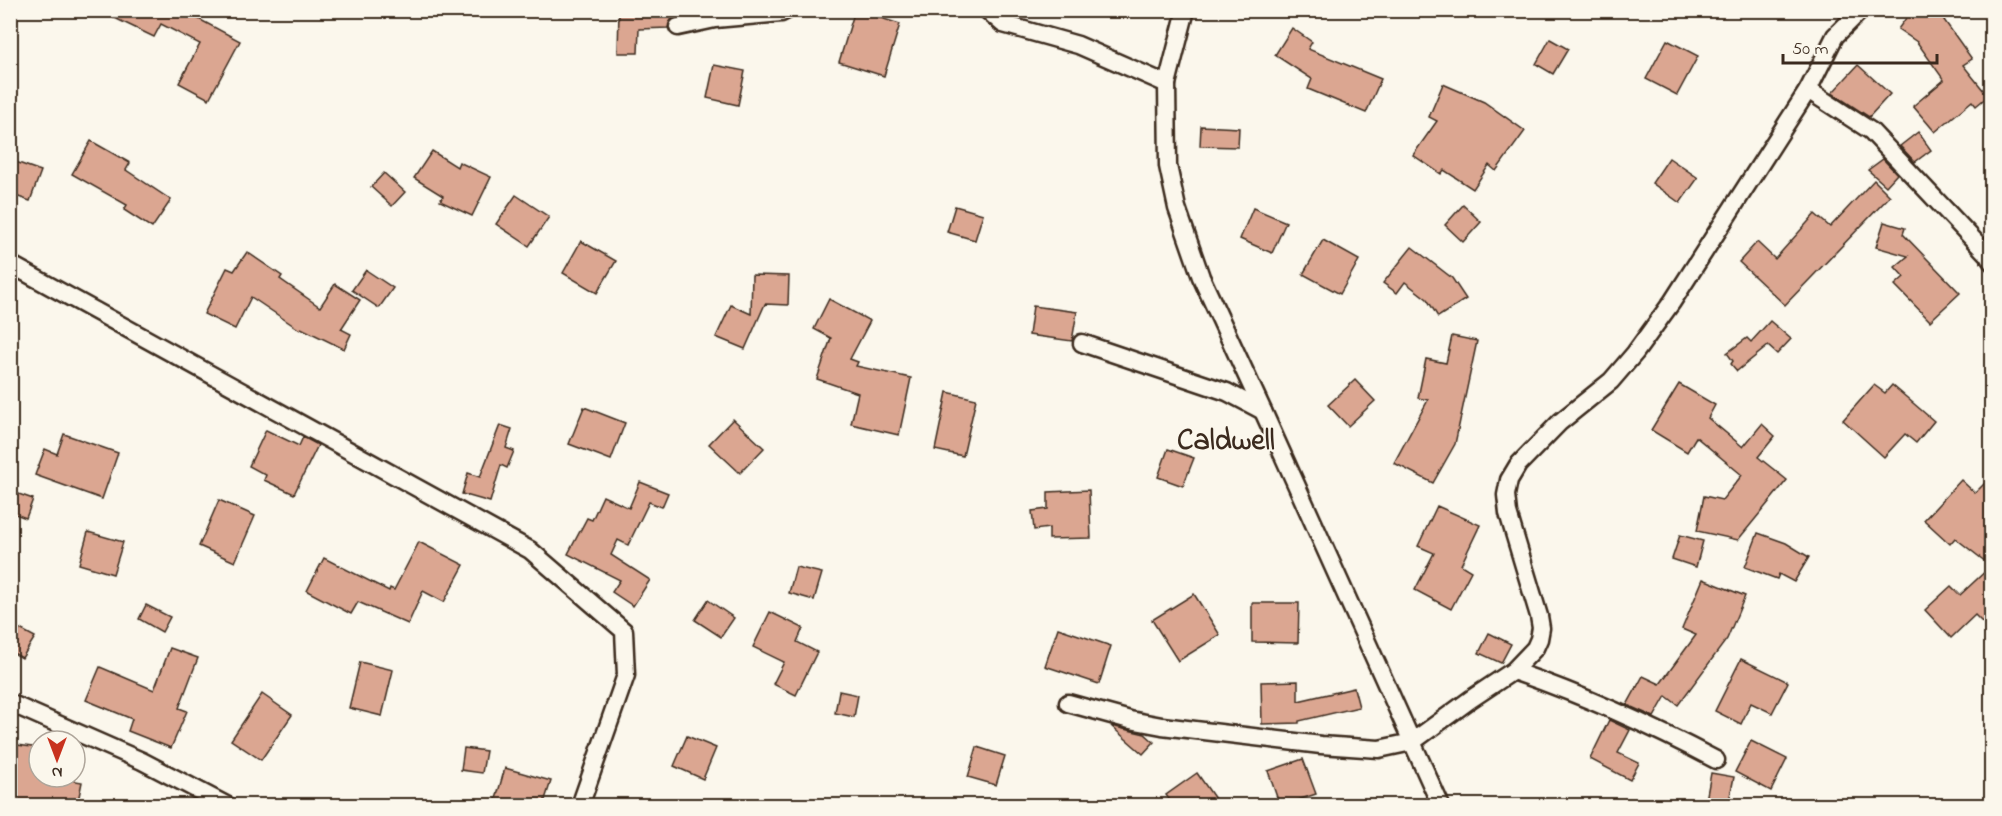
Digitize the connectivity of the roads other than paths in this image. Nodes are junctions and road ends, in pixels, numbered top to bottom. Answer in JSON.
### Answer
{"nodes":[{"id":1,"x":787,"y":10,"type":"edge"},
{"id":2,"x":987,"y":10,"type":"edge"},
{"id":3,"x":1186,"y":10,"type":"edge"},
{"id":4,"x":1861,"y":10,"type":"edge"},
{"id":5,"x":678,"y":27,"type":"dead end"},
{"id":6,"x":1167,"y":84,"type":"junction"},
{"id":7,"x":1808,"y":90,"type":"junction"},
{"id":8,"x":1992,"y":262,"type":"edge"},
{"id":9,"x":10,"y":264,"type":"edge"},
{"id":10,"x":1082,"y":343,"type":"dead end"},
{"id":11,"x":1263,"y":411,"type":"junction"},
{"id":12,"x":1513,"y":671,"type":"junction"},
{"id":13,"x":10,"y":703,"type":"edge"},
{"id":14,"x":1068,"y":703,"type":"dead end"},
{"id":15,"x":1412,"y":742,"type":"junction"},
{"id":16,"x":1716,"y":760,"type":"dead end"},
{"id":17,"x":228,"y":806,"type":"edge"},
{"id":18,"x":580,"y":806,"type":"edge"},
{"id":19,"x":1441,"y":806,"type":"edge"}],
"edges":[{"from":1,"to":5,"type":"street"},
{"from":2,"to":6,"type":"street"},
{"from":3,"to":6,"type":"street"},
{"from":4,"to":7,"type":"street"},
{"from":6,"to":11,"type":"street"},
{"from":7,"to":8,"type":"street"},
{"from":7,"to":12,"type":"street"},
{"from":9,"to":18,"type":"street"},
{"from":10,"to":11,"type":"street"},
{"from":11,"to":15,"type":"street"},
{"from":12,"to":15,"type":"street"},
{"from":12,"to":16,"type":"street"},
{"from":13,"to":17,"type":"street"},
{"from":14,"to":15,"type":"street"},
{"from":15,"to":19,"type":"street"}]}
